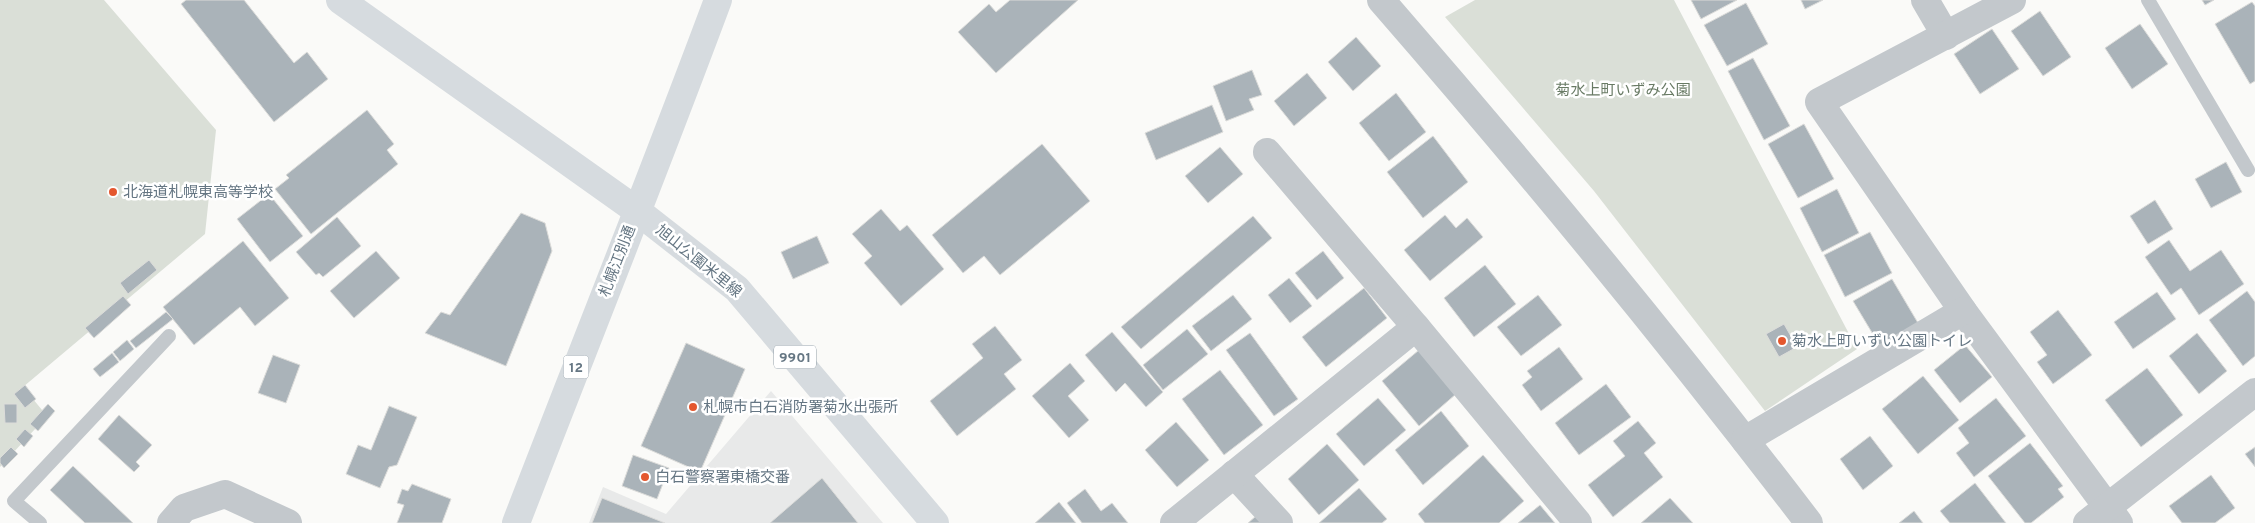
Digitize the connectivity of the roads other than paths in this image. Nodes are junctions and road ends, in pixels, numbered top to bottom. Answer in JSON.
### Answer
{"nodes":[{"id":1,"x":340,"y":0,"type":"edge"},
{"id":2,"x":718,"y":0,"type":"edge"},
{"id":3,"x":1381,"y":0,"type":"edge"},
{"id":4,"x":1925,"y":0,"type":"edge"},
{"id":5,"x":2012,"y":0,"type":"edge"},
{"id":6,"x":2148,"y":0,"type":"edge"},
{"id":7,"x":1946,"y":36,"type":"junction"},
{"id":8,"x":1268,"y":152,"type":"dead end"},
{"id":9,"x":2248,"y":170,"type":"dead end"},
{"id":10,"x":636,"y":210,"type":"junction"},
{"id":11,"x":1963,"y":311,"type":"junction"},
{"id":12,"x":1416,"y":327,"type":"junction"},
{"id":13,"x":169,"y":336,"type":"dead end"},
{"id":14,"x":2255,"y":392,"type":"edge"},
{"id":15,"x":1745,"y":440,"type":"junction"},
{"id":16,"x":1234,"y":474,"type":"junction"},
{"id":17,"x":2105,"y":518,"type":"edge"},
{"id":18,"x":40,"y":523,"type":"edge"},
{"id":19,"x":171,"y":523,"type":"edge"},
{"id":20,"x":288,"y":523,"type":"edge"},
{"id":21,"x":516,"y":523,"type":"edge"},
{"id":22,"x":935,"y":523,"type":"edge"},
{"id":23,"x":1174,"y":523,"type":"edge"},
{"id":24,"x":1279,"y":523,"type":"edge"},
{"id":25,"x":1578,"y":523,"type":"edge"},
{"id":26,"x":1809,"y":523,"type":"edge"}],
"edges":[{"from":1,"to":10,"type":"main road","name":"旭山公園米里線","number":"9901"},
{"from":2,"to":10,"type":"main road","name":"札幌江別通","number":"12"},
{"from":3,"to":15,"type":"street"},
{"from":4,"to":7,"type":"street"},
{"from":5,"to":7,"type":"street"},
{"from":6,"to":9,"type":"lane"},
{"from":7,"to":11,"type":"street"},
{"from":8,"to":12,"type":"street"},
{"from":10,"to":21,"type":"main road","name":"札幌江別通","number":"12"},
{"from":10,"to":22,"type":"main road","name":"旭山公園米里線","number":"9901"},
{"from":11,"to":15,"type":"street"},
{"from":11,"to":17,"type":"street"},
{"from":12,"to":16,"type":"street"},
{"from":12,"to":25,"type":"street"},
{"from":13,"to":18,"type":"lane"},
{"from":14,"to":17,"type":"street"},
{"from":15,"to":26,"type":"street"},
{"from":16,"to":23,"type":"street"},
{"from":16,"to":24,"type":"street"},
{"from":19,"to":20,"type":"street"}]}
